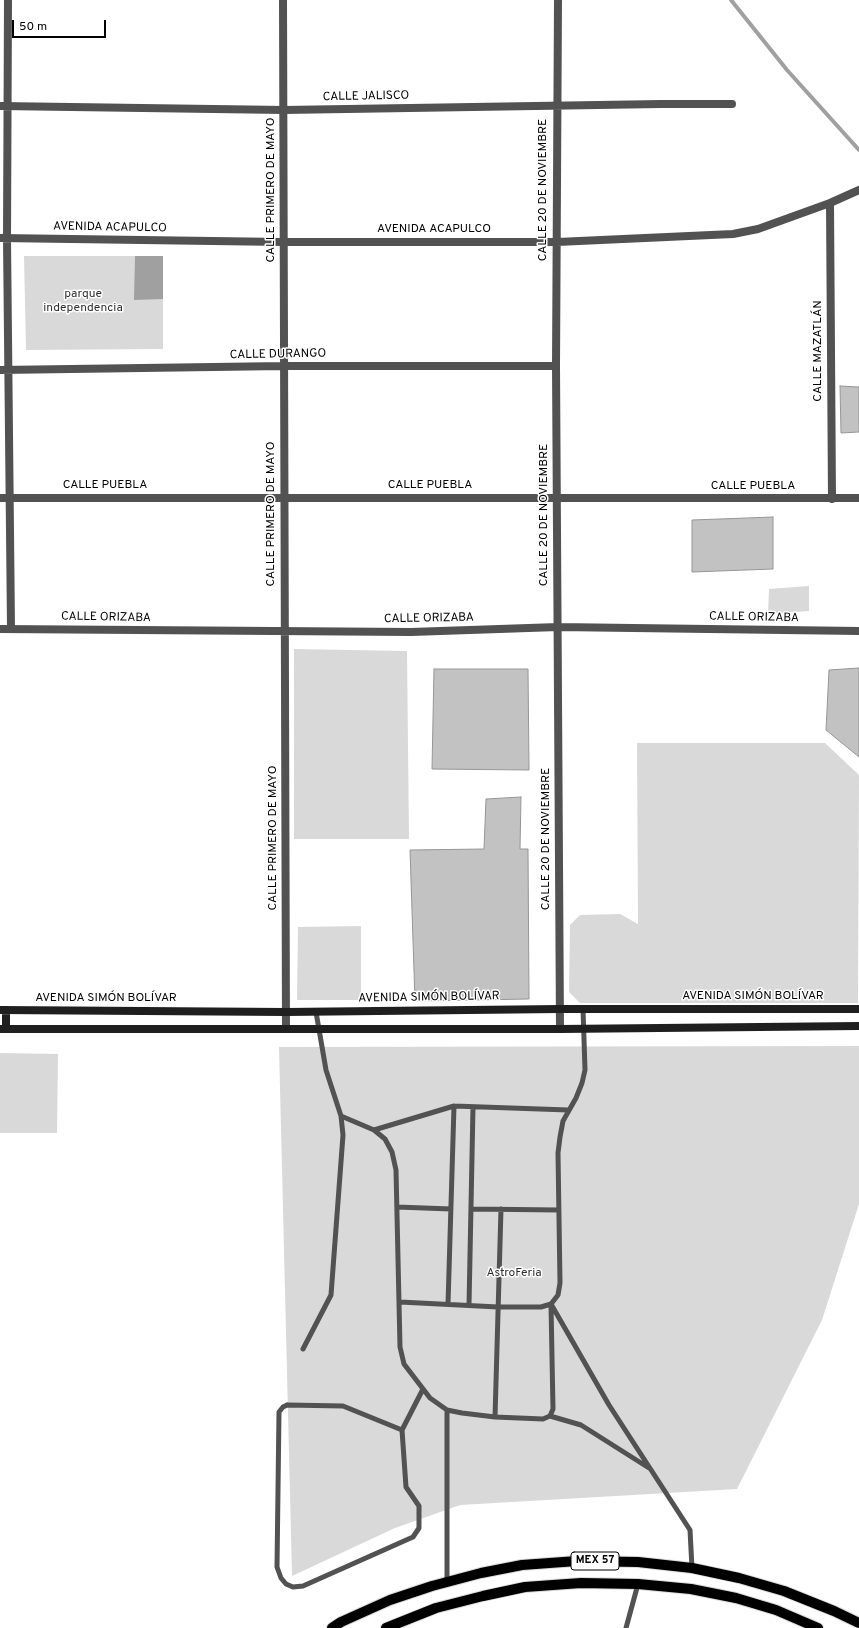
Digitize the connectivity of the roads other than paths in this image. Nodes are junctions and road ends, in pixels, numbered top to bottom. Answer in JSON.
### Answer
{"nodes":[{"id":1,"x":8,"y":0,"type":"edge"},
{"id":2,"x":283,"y":0,"type":"edge"},
{"id":3,"x":558,"y":0,"type":"edge"},
{"id":4,"x":732,"y":104,"type":"dead end"},
{"id":5,"x":556,"y":105,"type":"junction"},
{"id":6,"x":3,"y":106,"type":"edge"},
{"id":7,"x":284,"y":110,"type":"junction"},
{"id":8,"x":859,"y":190,"type":"edge"},
{"id":9,"x":830,"y":203,"type":"junction"},
{"id":10,"x":4,"y":238,"type":"edge"},
{"id":11,"x":283,"y":242,"type":"junction"},
{"id":12,"x":557,"y":242,"type":"junction"},
{"id":13,"x":284,"y":366,"type":"junction"},
{"id":14,"x":556,"y":366,"type":"junction"},
{"id":15,"x":4,"y":370,"type":"edge"},
{"id":16,"x":284,"y":497,"type":"junction"},
{"id":17,"x":0,"y":498,"type":"edge"},
{"id":18,"x":9,"y":498,"type":"junction"},
{"id":19,"x":859,"y":498,"type":"edge"},
{"id":20,"x":557,"y":499,"type":"junction"},
{"id":21,"x":832,"y":499,"type":"junction"},
{"id":22,"x":558,"y":627,"type":"junction"},
{"id":23,"x":0,"y":629,"type":"edge"},
{"id":24,"x":11,"y":629,"type":"junction"},
{"id":25,"x":859,"y":631,"type":"edge"},
{"id":26,"x":285,"y":632,"type":"junction"},
{"id":27,"x":560,"y":1009,"type":"junction"},
{"id":28,"x":583,"y":1009,"type":"junction"},
{"id":29,"x":859,"y":1009,"type":"edge"},
{"id":30,"x":3,"y":1010,"type":"edge"},
{"id":31,"x":286,"y":1012,"type":"junction"},
{"id":32,"x":316,"y":1012,"type":"junction"},
{"id":33,"x":859,"y":1026,"type":"edge"},
{"id":34,"x":3,"y":1029,"type":"edge"},
{"id":35,"x":286,"y":1029,"type":"junction"},
{"id":36,"x":319,"y":1029,"type":"junction"},
{"id":37,"x":560,"y":1029,"type":"junction"},
{"id":38,"x":583,"y":1029,"type":"junction"},
{"id":39,"x":454,"y":1106,"type":"junction"},
{"id":40,"x":473,"y":1107,"type":"junction"},
{"id":41,"x":568,"y":1110,"type":"junction"},
{"id":42,"x":341,"y":1116,"type":"junction"},
{"id":43,"x":374,"y":1130,"type":"junction"},
{"id":44,"x":397,"y":1207,"type":"junction"},
{"id":45,"x":450,"y":1209,"type":"junction"},
{"id":46,"x":471,"y":1209,"type":"junction"},
{"id":47,"x":501,"y":1209,"type":"junction"},
{"id":48,"x":559,"y":1210,"type":"junction"},
{"id":49,"x":400,"y":1302,"type":"junction"},
{"id":50,"x":448,"y":1304,"type":"junction"},
{"id":51,"x":551,"y":1304,"type":"junction"},
{"id":52,"x":469,"y":1305,"type":"junction"},
{"id":53,"x":498,"y":1307,"type":"junction"},
{"id":54,"x":303,"y":1349,"type":"dead end"},
{"id":55,"x":423,"y":1389,"type":"junction"},
{"id":56,"x":447,"y":1410,"type":"junction"},
{"id":57,"x":550,"y":1416,"type":"junction"},
{"id":58,"x":495,"y":1417,"type":"junction"},
{"id":59,"x":402,"y":1430,"type":"junction"},
{"id":60,"x":652,"y":1470,"type":"junction"},
{"id":61,"x":692,"y":1568,"type":"junction"},
{"id":62,"x":447,"y":1582,"type":"junction"},
{"id":63,"x":638,"y":1584,"type":"junction"},
{"id":64,"x":859,"y":1623,"type":"edge"},
{"id":65,"x":332,"y":1628,"type":"edge"},
{"id":66,"x":386,"y":1628,"type":"edge"},
{"id":67,"x":626,"y":1628,"type":"edge"},
{"id":68,"x":818,"y":1628,"type":"edge"}],
"edges":[{"from":1,"to":6,"type":"street"},
{"from":2,"to":7,"type":"street","name":"CALLE PRIMERO DE MAYO"},
{"from":3,"to":5,"type":"street","name":"CALLE 20 DE NOVIEMBRE"},
{"from":4,"to":5,"type":"street","name":"CALLE JALISCO"},
{"from":5,"to":7,"type":"street","name":"CALLE JALISCO"},
{"from":5,"to":12,"type":"street","name":"CALLE 20 DE NOVIEMBRE"},
{"from":6,"to":7,"type":"street","name":"CALLE JALISCO"},
{"from":6,"to":10,"type":"street"},
{"from":7,"to":11,"type":"street","name":"CALLE PRIMERO DE MAYO"},
{"from":8,"to":9,"type":"street","name":"AVENIDA ACAPULCO"},
{"from":9,"to":12,"type":"street","name":"AVENIDA ACAPULCO"},
{"from":9,"to":21,"type":"street","name":"CALLE MAZATLÁN"},
{"from":10,"to":11,"type":"street","name":"AVENIDA ACAPULCO"},
{"from":10,"to":15,"type":"street"},
{"from":11,"to":12,"type":"street","name":"AVENIDA ACAPULCO"},
{"from":11,"to":13,"type":"street","name":"CALLE PRIMERO DE MAYO"},
{"from":12,"to":14,"type":"street","name":"CALLE 20 DE NOVIEMBRE"},
{"from":13,"to":14,"type":"street","name":"CALLE DURANGO"},
{"from":13,"to":15,"type":"street","name":"CALLE DURANGO"},
{"from":13,"to":16,"type":"street","name":"CALLE PRIMERO DE MAYO"},
{"from":14,"to":20,"type":"street","name":"CALLE 20 DE NOVIEMBRE"},
{"from":15,"to":18,"type":"street"},
{"from":16,"to":18,"type":"street","name":"CALLE PUEBLA"},
{"from":16,"to":20,"type":"street","name":"CALLE PUEBLA"},
{"from":16,"to":26,"type":"street","name":"CALLE PRIMERO DE MAYO"},
{"from":17,"to":18,"type":"street","name":"CALLE PUEBLA"},
{"from":18,"to":24,"type":"street"},
{"from":19,"to":21,"type":"street","name":"CALLE PUEBLA"},
{"from":20,"to":21,"type":"street","name":"CALLE PUEBLA"},
{"from":20,"to":22,"type":"street","name":"CALLE 20 DE NOVIEMBRE"},
{"from":22,"to":25,"type":"street","name":"CALLE ORIZABA"},
{"from":22,"to":26,"type":"street","name":"CALLE ORIZABA"},
{"from":22,"to":27,"type":"street","name":"CALLE 20 DE NOVIEMBRE"},
{"from":23,"to":24,"type":"street","name":"CALLE ORIZABA"},
{"from":24,"to":26,"type":"street","name":"CALLE ORIZABA"},
{"from":26,"to":31,"type":"street","name":"CALLE PRIMERO DE MAYO"},
{"from":27,"to":28,"type":"street","name":"AVENIDA SIMÓN BOLÍVAR"},
{"from":27,"to":32,"type":"street","name":"AVENIDA SIMÓN BOLÍVAR"},
{"from":27,"to":37,"type":"street","name":"CALLE 20 DE NOVIEMBRE"},
{"from":28,"to":29,"type":"street","name":"AVENIDA SIMÓN BOLÍVAR"},
{"from":28,"to":38,"type":"lane"},
{"from":30,"to":31,"type":"street","name":"AVENIDA SIMÓN BOLÍVAR"},
{"from":30,"to":34,"type":"street"},
{"from":31,"to":32,"type":"street","name":"AVENIDA SIMÓN BOLÍVAR"},
{"from":31,"to":35,"type":"street","name":"CALLE PRIMERO DE MAYO"},
{"from":32,"to":36,"type":"lane"},
{"from":33,"to":38,"type":"street"},
{"from":34,"to":35,"type":"street"},
{"from":35,"to":36,"type":"street"},
{"from":36,"to":37,"type":"street"},
{"from":36,"to":42,"type":"lane"},
{"from":37,"to":38,"type":"street"},
{"from":38,"to":41,"type":"lane"},
{"from":39,"to":40,"type":"lane"},
{"from":39,"to":43,"type":"lane"},
{"from":39,"to":45,"type":"lane"},
{"from":40,"to":41,"type":"lane"},
{"from":40,"to":46,"type":"lane"},
{"from":41,"to":48,"type":"lane"},
{"from":42,"to":43,"type":"lane"},
{"from":42,"to":54,"type":"lane"},
{"from":43,"to":44,"type":"lane"},
{"from":44,"to":45,"type":"lane"},
{"from":44,"to":49,"type":"lane"},
{"from":45,"to":50,"type":"lane"},
{"from":46,"to":47,"type":"lane"},
{"from":46,"to":52,"type":"lane"},
{"from":47,"to":48,"type":"lane"},
{"from":47,"to":53,"type":"lane"},
{"from":48,"to":51,"type":"lane"},
{"from":49,"to":50,"type":"lane"},
{"from":49,"to":55,"type":"lane"},
{"from":50,"to":52,"type":"lane"},
{"from":51,"to":53,"type":"lane"},
{"from":51,"to":57,"type":"lane"},
{"from":51,"to":60,"type":"lane"},
{"from":52,"to":53,"type":"lane"},
{"from":53,"to":58,"type":"lane"},
{"from":55,"to":56,"type":"lane"},
{"from":55,"to":59,"type":"lane"},
{"from":56,"to":58,"type":"lane"},
{"from":56,"to":62,"type":"lane"},
{"from":57,"to":58,"type":"lane"},
{"from":57,"to":60,"type":"lane"},
{"from":59,"to":59,"type":"lane"},
{"from":60,"to":61,"type":"lane"},
{"from":61,"to":62,"type":"main road","number":"MEX 57"},
{"from":61,"to":64,"type":"main road","number":"MEX 57"},
{"from":62,"to":65,"type":"main road","number":"MEX 57"},
{"from":63,"to":66,"type":"main road","number":"MEX 57"},
{"from":63,"to":67,"type":"lane"},
{"from":63,"to":68,"type":"main road","number":"MEX 57"}]}
